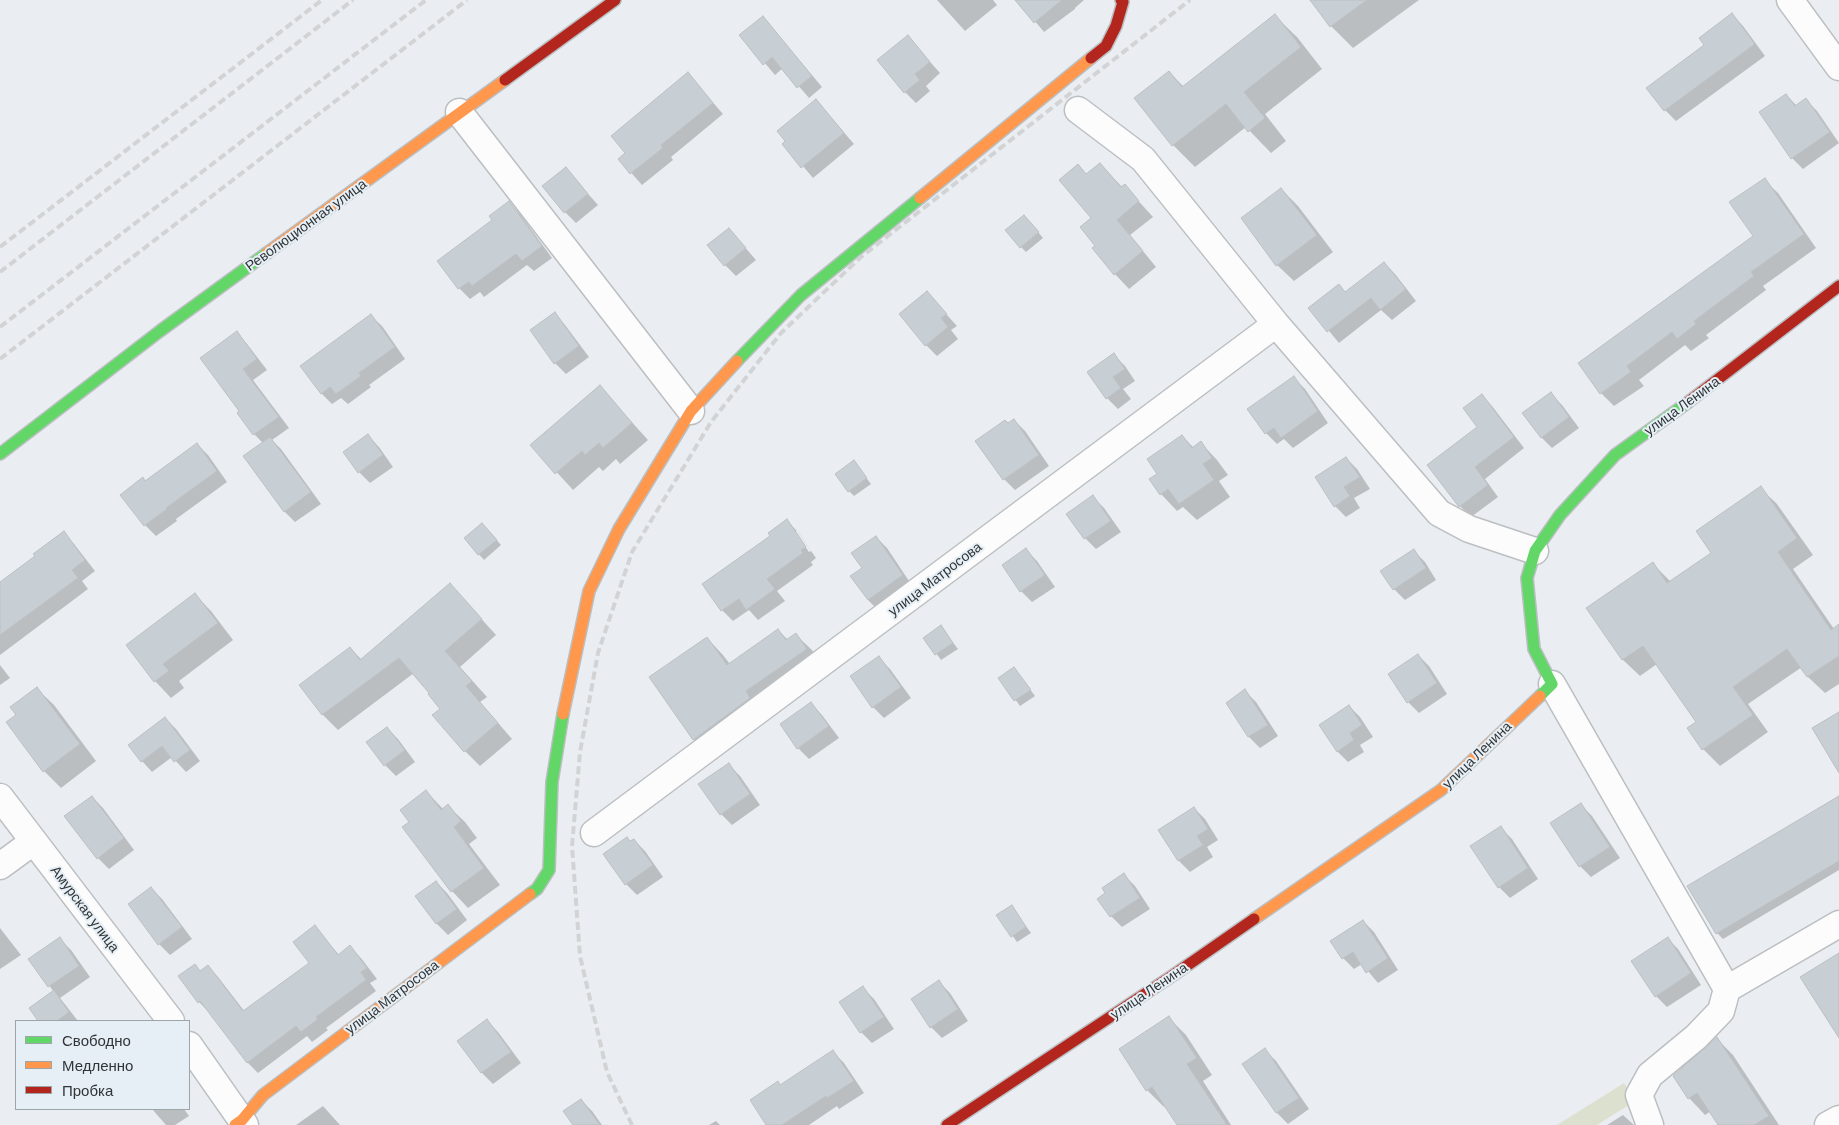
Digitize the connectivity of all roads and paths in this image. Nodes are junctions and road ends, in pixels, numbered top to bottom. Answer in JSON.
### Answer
{"nodes":[{"id":1,"x":614,"y":0,"type":"edge"},
{"id":2,"x":1121,"y":0,"type":"edge"},
{"id":3,"x":1790,"y":0,"type":"edge"},
{"id":4,"x":1839,"y":67,"type":"edge"},
{"id":5,"x":1078,"y":110,"type":"dead end"},
{"id":6,"x":459,"y":112,"type":"junction"},
{"id":7,"x":1839,"y":286,"type":"edge"},
{"id":8,"x":1276,"y":324,"type":"junction"},
{"id":9,"x":691,"y":411,"type":"junction"},
{"id":10,"x":0,"y":454,"type":"edge"},
{"id":11,"x":1535,"y":551,"type":"junction"},
{"id":12,"x":1552,"y":684,"type":"junction"},
{"id":13,"x":0,"y":797,"type":"edge"},
{"id":14,"x":594,"y":834,"type":"dead end"},
{"id":15,"x":33,"y":842,"type":"junction"},
{"id":16,"x":0,"y":866,"type":"edge"},
{"id":17,"x":1839,"y":924,"type":"edge"},
{"id":18,"x":1727,"y":989,"type":"junction"},
{"id":19,"x":170,"y":1020,"type":"edge"},
{"id":20,"x":190,"y":1046,"type":"edge"},
{"id":21,"x":1839,"y":1119,"type":"edge"},
{"id":22,"x":241,"y":1123,"type":"edge"},
{"id":23,"x":947,"y":1125,"type":"edge"},
{"id":24,"x":1650,"y":1125,"type":"edge"},
{"id":25,"x":1828,"y":1125,"type":"edge"}],
"edges":[{"from":1,"to":6,"type":"street","name":"Революционная улица"},
{"from":2,"to":9,"type":"street"},
{"from":3,"to":4,"type":"street"},
{"from":5,"to":8,"type":"street"},
{"from":6,"to":9,"type":"street"},
{"from":6,"to":10,"type":"street","name":"Революционная улица"},
{"from":7,"to":11,"type":"street","name":"улица Ленина"},
{"from":8,"to":11,"type":"street"},
{"from":8,"to":14,"type":"street","name":"улица Матросова"},
{"from":9,"to":22,"type":"street","name":"улица Матросова"},
{"from":11,"to":12,"type":"street","name":"улица Ленина"},
{"from":12,"to":18,"type":"street"},
{"from":12,"to":23,"type":"street","name":"улица Ленина"},
{"from":13,"to":15,"type":"street","name":"Амурская улица"},
{"from":15,"to":16,"type":"street"},
{"from":15,"to":19,"type":"street","name":"Амурская улица"},
{"from":17,"to":18,"type":"street"},
{"from":18,"to":24,"type":"street"},
{"from":20,"to":22,"type":"street"},
{"from":21,"to":25,"type":"street"}]}
